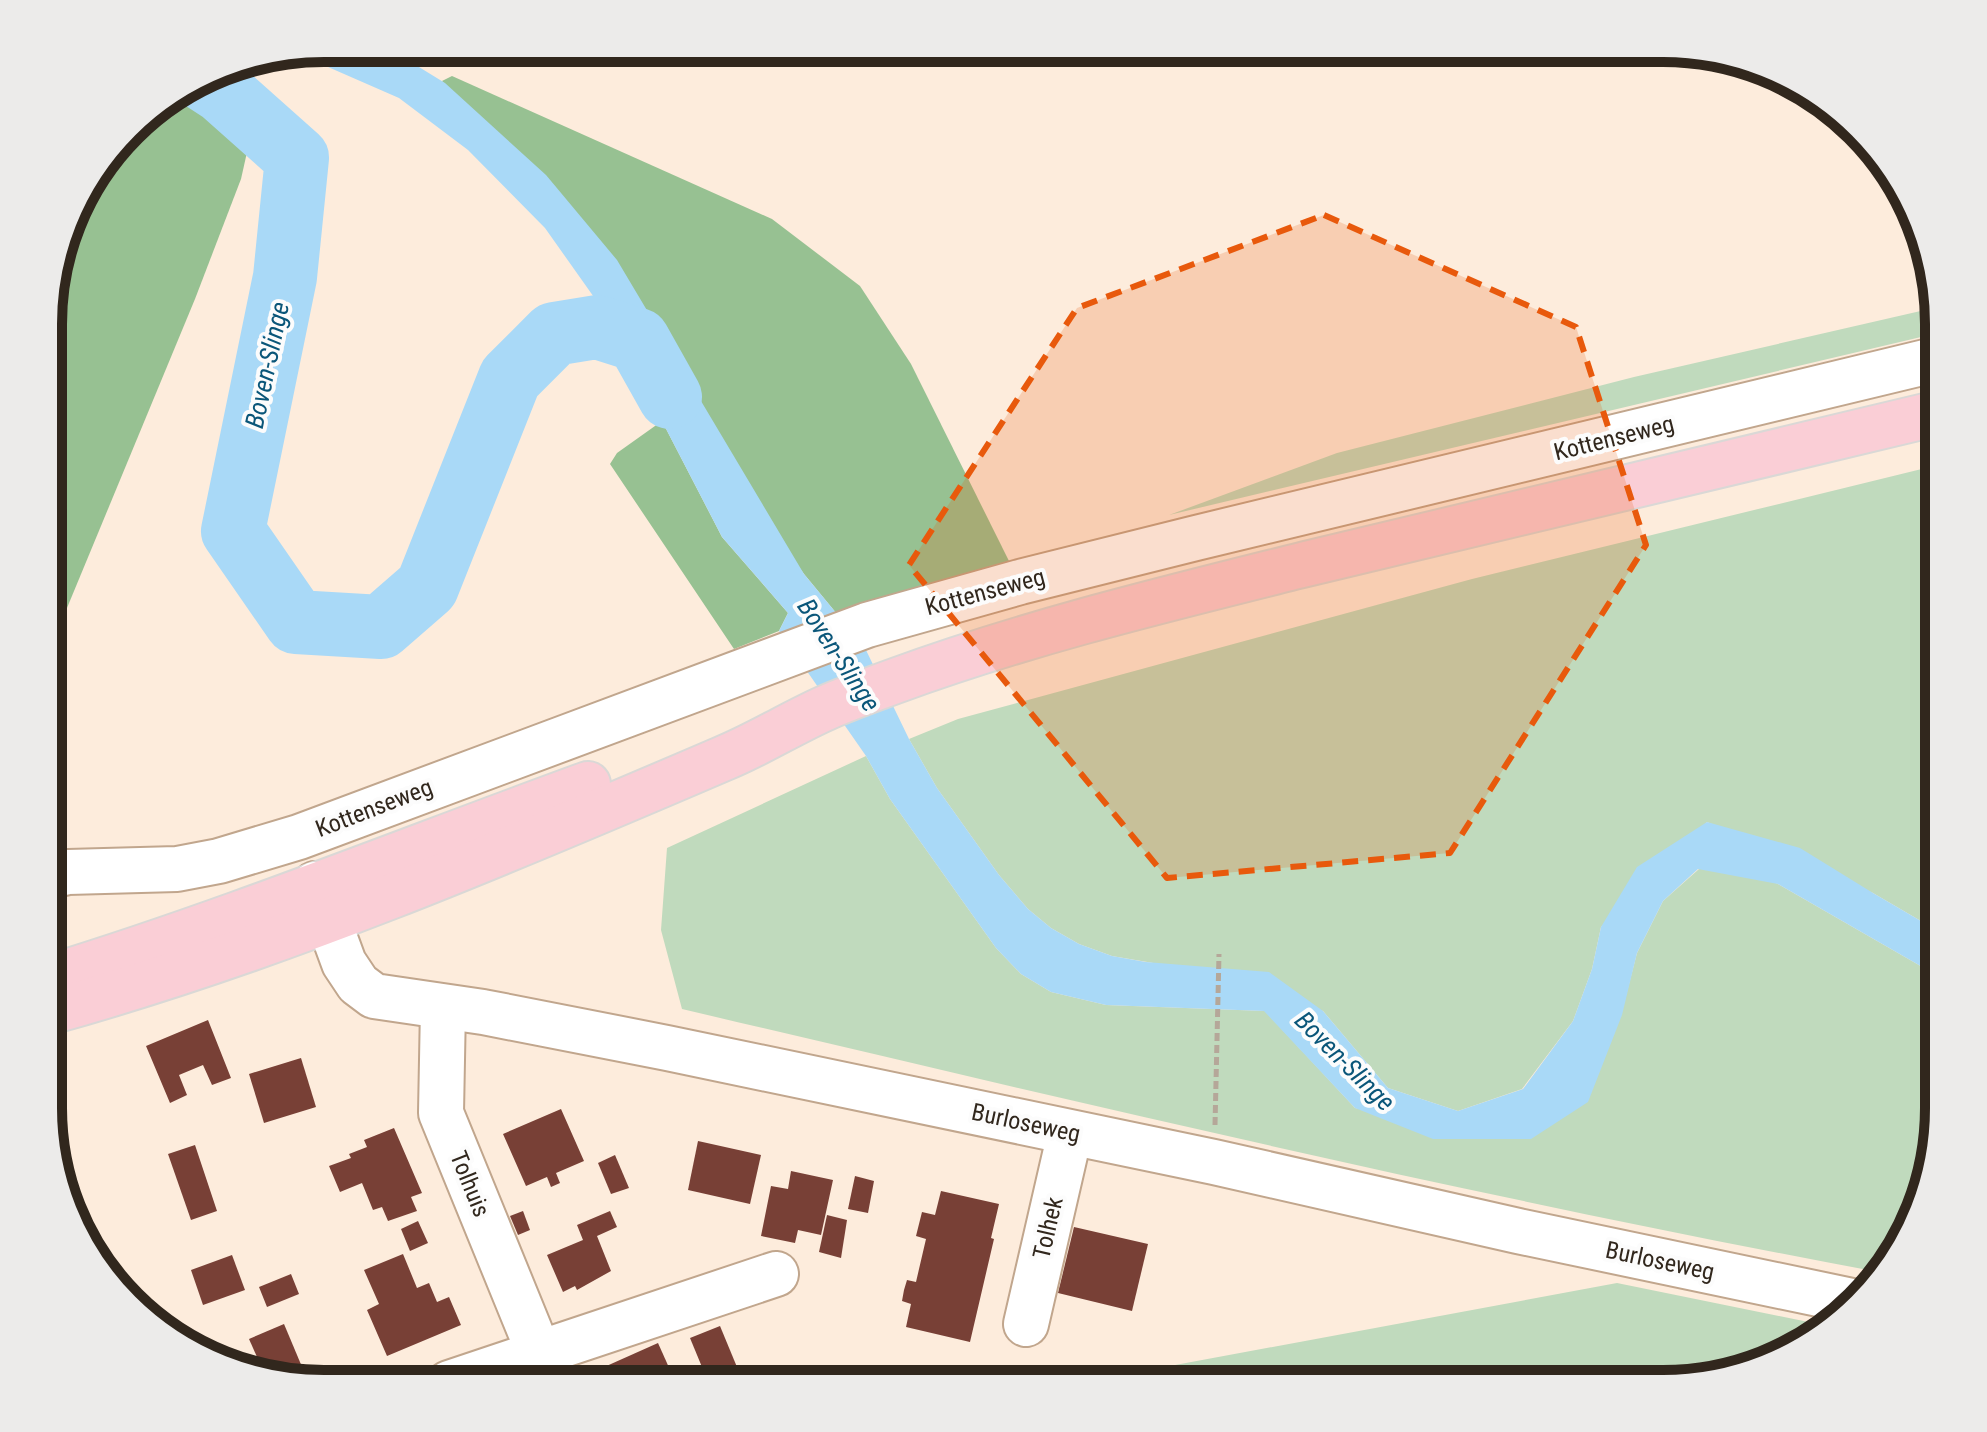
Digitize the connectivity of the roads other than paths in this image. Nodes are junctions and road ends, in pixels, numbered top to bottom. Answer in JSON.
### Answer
{"nodes":[{"id":1,"x":1924,"y":362,"type":"edge"},
{"id":2,"x":1924,"y":416,"type":"edge"},
{"id":3,"x":299,"y":837,"type":"junction"},
{"id":4,"x":63,"y":873,"type":"edge"},
{"id":5,"x":322,"y":902,"type":"junction"},
{"id":6,"x":63,"y":973,"type":"edge"},
{"id":7,"x":443,"y":1007,"type":"junction"},
{"id":8,"x":63,"y":1008,"type":"edge"},
{"id":9,"x":1070,"y":1133,"type":"junction"},
{"id":10,"x":776,"y":1274,"type":"dead end"},
{"id":11,"x":1842,"y":1299,"type":"edge"},
{"id":12,"x":1026,"y":1324,"type":"dead end"},
{"id":13,"x":539,"y":1353,"type":"junction"},
{"id":14,"x":491,"y":1369,"type":"edge"}],
"edges":[{"from":1,"to":3,"type":"street","name":"Kottenseweg"},
{"from":2,"to":5,"type":"main road","name":"Kottenseweg"},
{"from":3,"to":4,"type":"street","name":"Kottenseweg"},
{"from":3,"to":5,"type":"street","name":"Burloseweg"},
{"from":5,"to":6,"type":"main road","name":"Kottenseweg"},
{"from":5,"to":7,"type":"street","name":"Burloseweg"},
{"from":5,"to":8,"type":"main road","name":"Kottenseweg"},
{"from":7,"to":9,"type":"street","name":"Burloseweg"},
{"from":7,"to":13,"type":"street","name":"Tolhuis"},
{"from":9,"to":11,"type":"street","name":"Burloseweg"},
{"from":9,"to":12,"type":"street","name":"Tolhek"},
{"from":10,"to":13,"type":"street"},
{"from":13,"to":14,"type":"street"}]}
